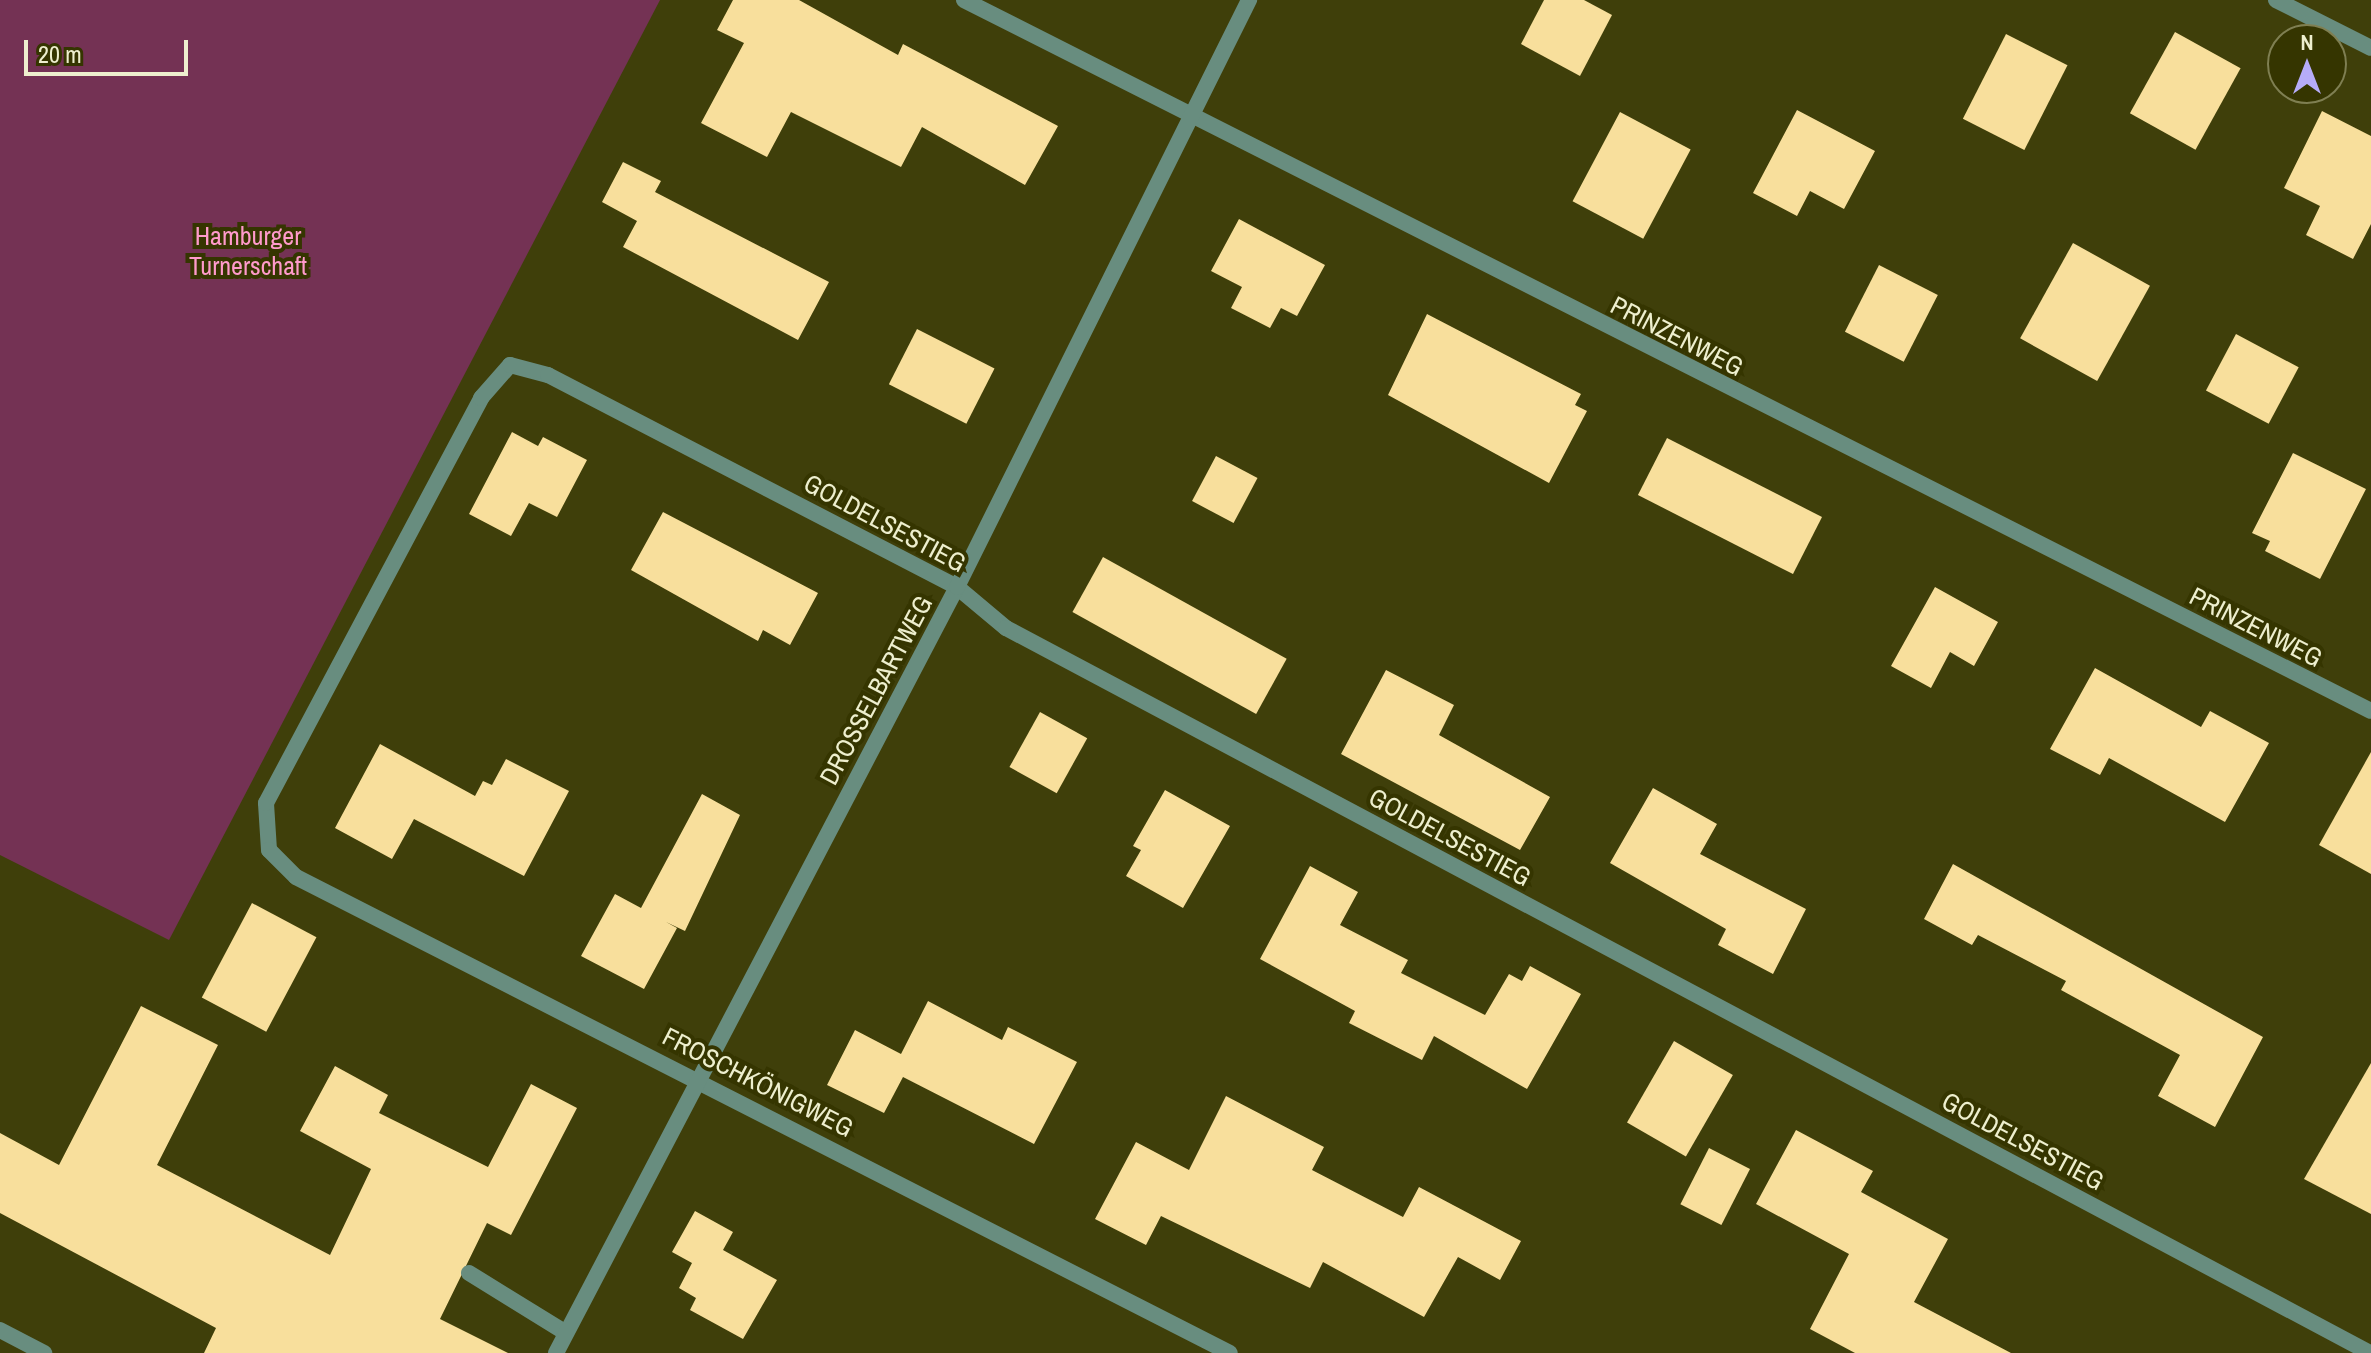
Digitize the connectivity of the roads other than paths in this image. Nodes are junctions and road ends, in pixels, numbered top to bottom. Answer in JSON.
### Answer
{"nodes":[{"id":1,"x":964,"y":0,"type":"edge"},
{"id":2,"x":1249,"y":0,"type":"edge"},
{"id":3,"x":2276,"y":0,"type":"edge"},
{"id":4,"x":2371,"y":48,"type":"edge"},
{"id":5,"x":1191,"y":119,"type":"junction"},
{"id":6,"x":957,"y":587,"type":"junction"},
{"id":7,"x":2371,"y":711,"type":"edge"},
{"id":8,"x":269,"y":850,"type":"joint"},
{"id":9,"x":698,"y":1077,"type":"junction"},
{"id":10,"x":469,"y":1273,"type":"dead end"},
{"id":11,"x":0,"y":1330,"type":"edge"},
{"id":12,"x":566,"y":1333,"type":"junction"},
{"id":13,"x":44,"y":1353,"type":"edge"},
{"id":14,"x":556,"y":1353,"type":"edge"},
{"id":15,"x":1230,"y":1353,"type":"edge"},
{"id":16,"x":2370,"y":1353,"type":"edge"}],
"edges":[{"from":1,"to":5,"type":"street","name":"PRINZENWEG"},
{"from":2,"to":5,"type":"street","name":"DROSSELBARTWEG"},
{"from":3,"to":4,"type":"street"},
{"from":5,"to":6,"type":"street","name":"DROSSELBARTWEG"},
{"from":5,"to":7,"type":"street","name":"PRINZENWEG"},
{"from":6,"to":8,"type":"street","name":"GOLDELSESTIEG"},
{"from":6,"to":9,"type":"street","name":"DROSSELBARTWEG"},
{"from":6,"to":16,"type":"street","name":"GOLDELSESTIEG"},
{"from":8,"to":9,"type":"street","name":"FROSCHKÖNIGWEG"},
{"from":9,"to":12,"type":"street","name":"DROSSELBARTWEG"},
{"from":9,"to":15,"type":"street","name":"FROSCHKÖNIGWEG"},
{"from":10,"to":12,"type":"street"},
{"from":11,"to":13,"type":"street"},
{"from":12,"to":14,"type":"street","name":"DROSSELBARTWEG"}]}
